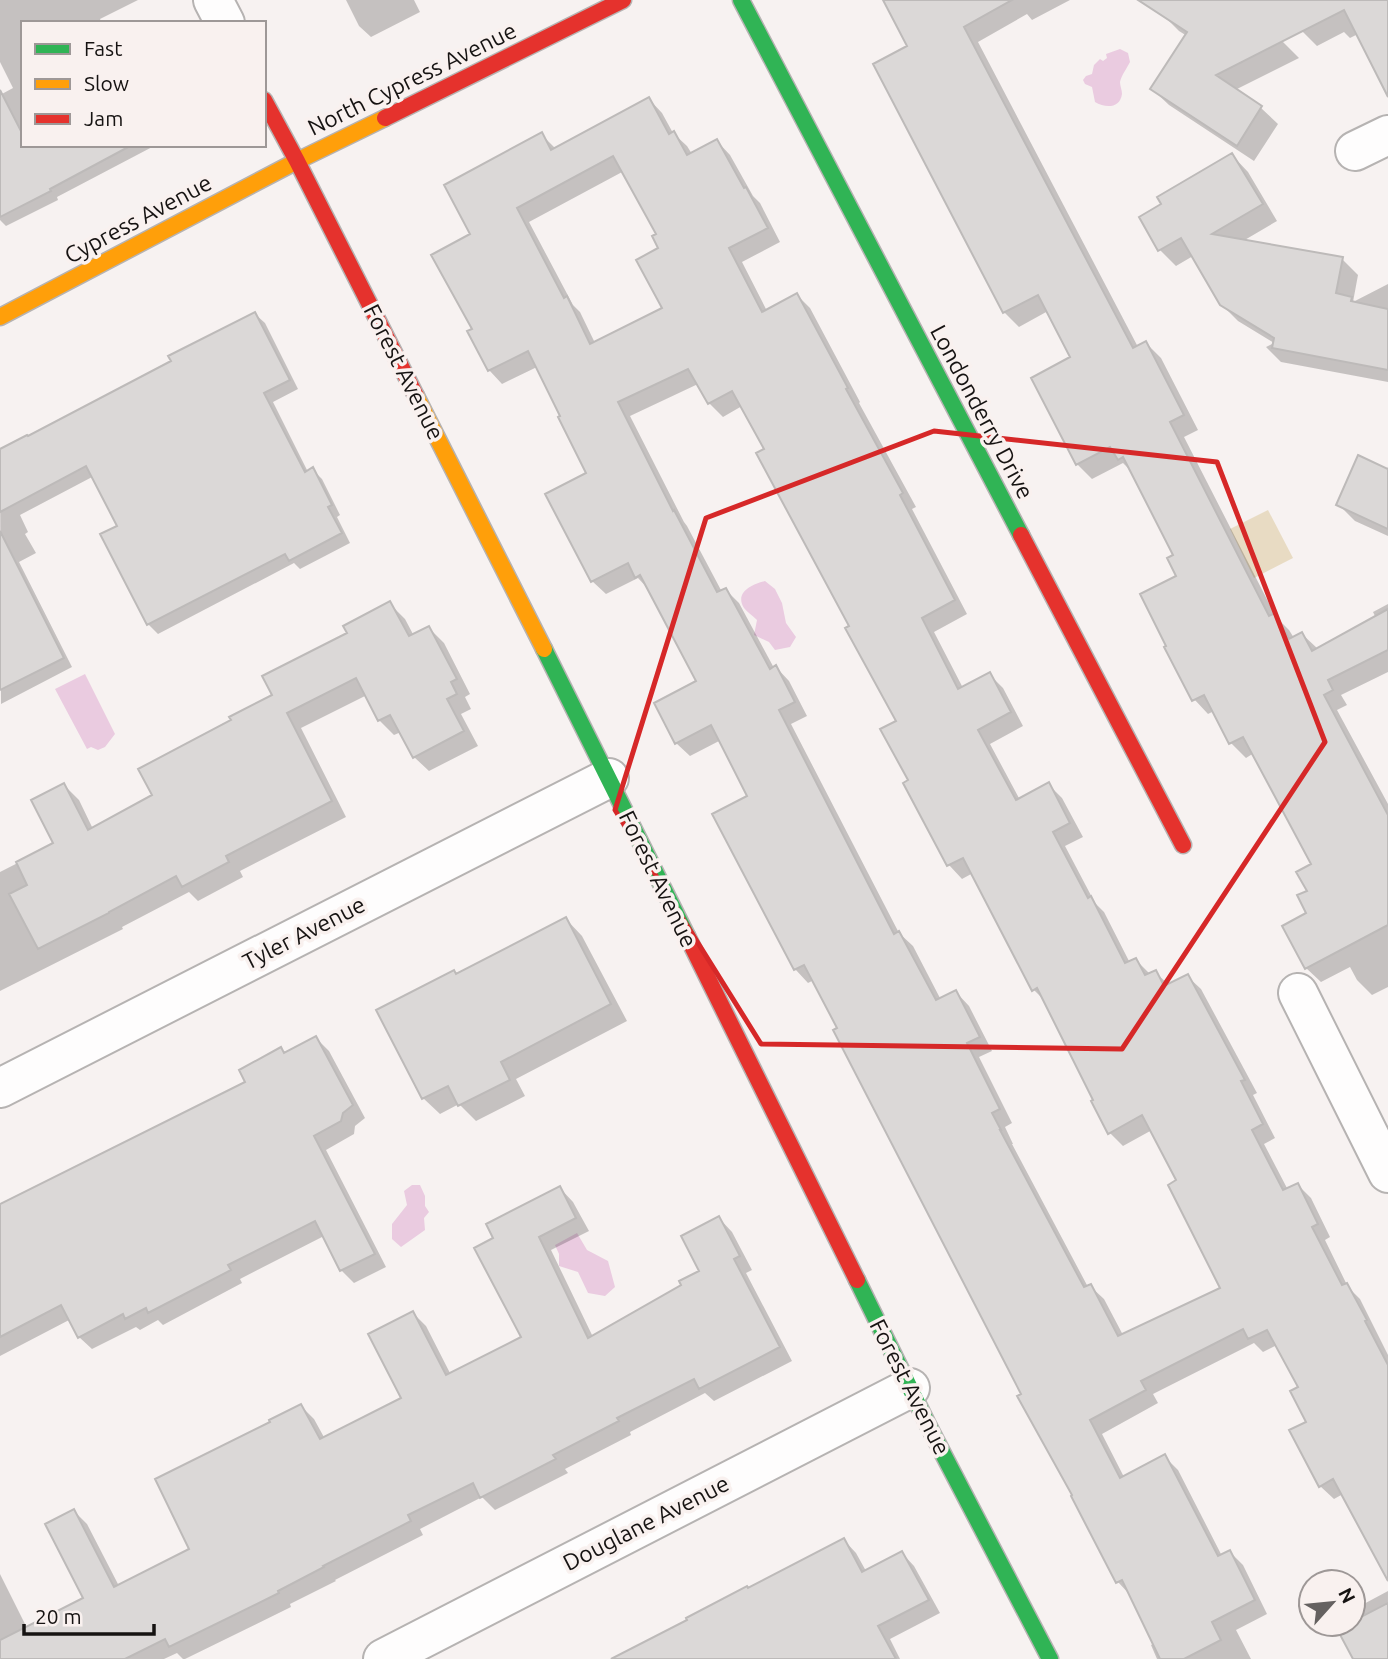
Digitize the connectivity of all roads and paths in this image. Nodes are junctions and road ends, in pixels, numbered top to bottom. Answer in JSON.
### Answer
{"nodes":[{"id":1,"x":213,"y":0,"type":"edge"},
{"id":2,"x":623,"y":0,"type":"edge"},
{"id":3,"x":741,"y":0,"type":"edge"},
{"id":4,"x":224,"y":21,"type":"edge"},
{"id":5,"x":266,"y":104,"type":"edge"},
{"id":6,"x":298,"y":161,"type":"junction"},
{"id":7,"x":0,"y":317,"type":"edge"},
{"id":8,"x":609,"y":778,"type":"junction"},
{"id":9,"x":1183,"y":845,"type":"dead end"},
{"id":10,"x":1298,"y":993,"type":"dead end"},
{"id":11,"x":0,"y":1088,"type":"edge"},
{"id":12,"x":1388,"y":1173,"type":"edge"},
{"id":13,"x":910,"y":1388,"type":"junction"},
{"id":14,"x":383,"y":1659,"type":"edge"},
{"id":15,"x":1050,"y":1659,"type":"edge"}],
"edges":[{"from":1,"to":4,"type":"street"},
{"from":2,"to":6,"type":"street","name":"North Cypress Avenue"},
{"from":3,"to":9,"type":"street","name":"Londonderry Drive"},
{"from":5,"to":6,"type":"street","name":"Forest Avenue"},
{"from":6,"to":7,"type":"street","name":"Cypress Avenue"},
{"from":6,"to":8,"type":"street","name":"Forest Avenue"},
{"from":8,"to":11,"type":"street","name":"Tyler Avenue"},
{"from":8,"to":13,"type":"street","name":"Forest Avenue"},
{"from":10,"to":12,"type":"street"},
{"from":13,"to":14,"type":"street","name":"Douglane Avenue"},
{"from":13,"to":15,"type":"street","name":"Forest Avenue"}]}
